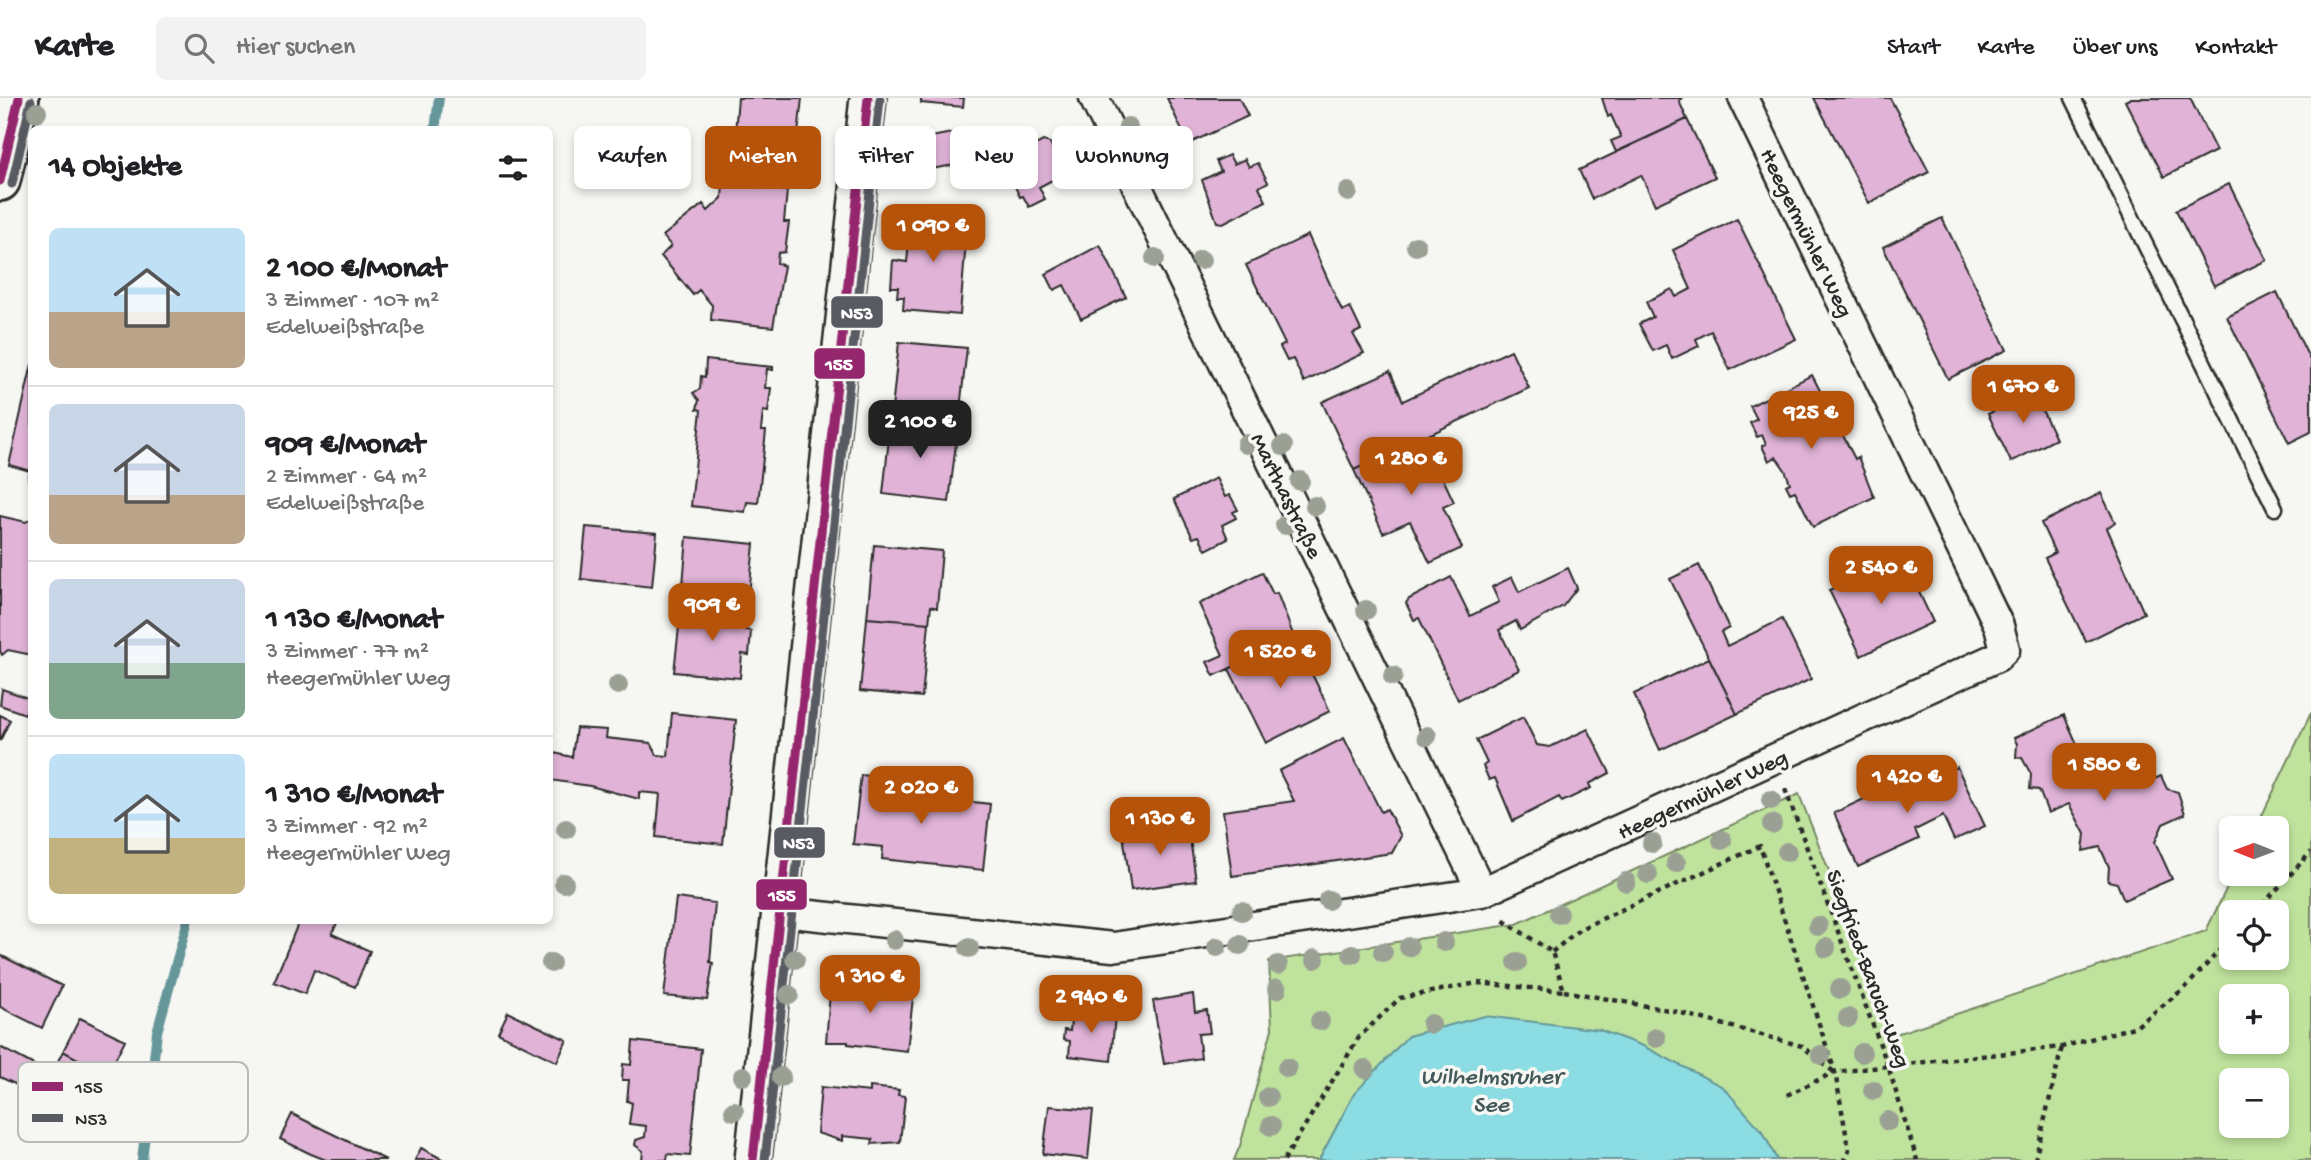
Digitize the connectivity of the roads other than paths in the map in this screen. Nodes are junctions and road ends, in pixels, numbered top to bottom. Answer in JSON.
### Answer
{"nodes":[{"id":1,"x":19,"y":98,"type":"edge"},
{"id":2,"x":868,"y":98,"type":"edge"},
{"id":3,"x":1094,"y":98,"type":"edge"},
{"id":4,"x":1743,"y":98,"type":"edge"},
{"id":5,"x":2073,"y":98,"type":"edge"},
{"id":6,"x":0,"y":181,"type":"edge"},
{"id":7,"x":2275,"y":508,"type":"dead end"},
{"id":8,"x":1482,"y":892,"type":"junction"},
{"id":9,"x":782,"y":912,"type":"junction"},
{"id":10,"x":753,"y":1160,"type":"edge"}],
"edges":[{"from":1,"to":6,"type":"main road"},
{"from":2,"to":9,"type":"street"},
{"from":3,"to":8,"type":"street","name":"Marthastraße"},
{"from":4,"to":8,"type":"street","name":"Heegermühler Weg"},
{"from":5,"to":7,"type":"lane"},
{"from":8,"to":9,"type":"street","name":"Heegermühler Weg"},
{"from":9,"to":10,"type":"street"}]}
